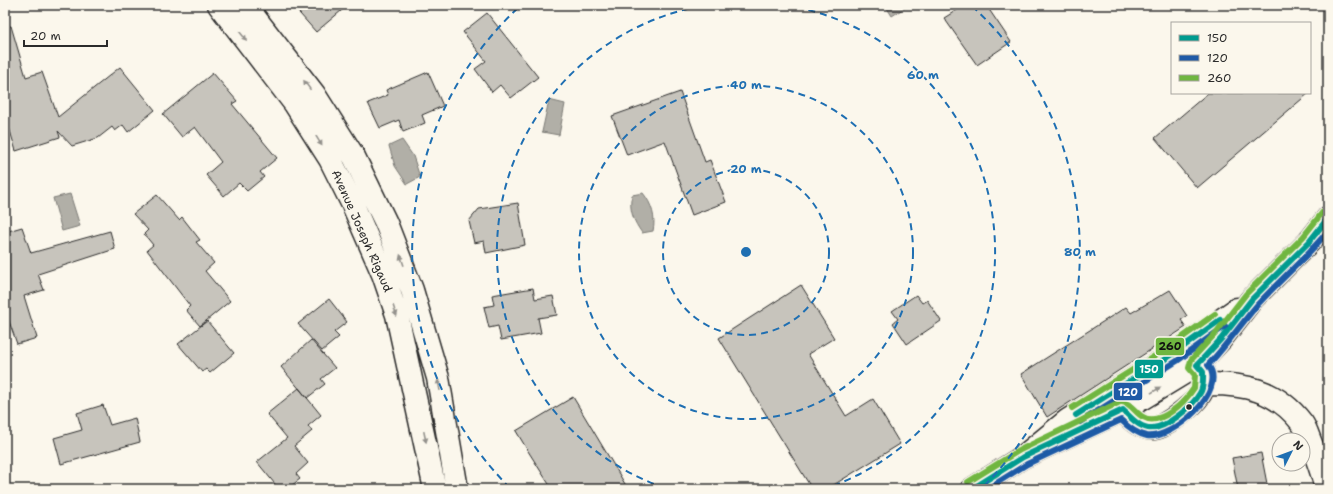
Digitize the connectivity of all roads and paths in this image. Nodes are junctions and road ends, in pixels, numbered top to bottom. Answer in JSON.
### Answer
{"nodes":[{"id":1,"x":219,"y":5,"type":"edge"},
{"id":2,"x":245,"y":5,"type":"edge"},
{"id":3,"x":1328,"y":218,"type":"edge"},
{"id":4,"x":1252,"y":299,"type":"junction"},
{"id":5,"x":1173,"y":354,"type":"junction"},
{"id":6,"x":1200,"y":375,"type":"junction"},
{"id":7,"x":1125,"y":384,"type":"junction"},
{"id":8,"x":1123,"y":410,"type":"junction"},
{"id":9,"x":1023,"y":457,"type":"junction"},
{"id":10,"x":436,"y":489,"type":"edge"},
{"id":11,"x":458,"y":489,"type":"edge"},
{"id":12,"x":972,"y":489,"type":"edge"},
{"id":13,"x":1326,"y":489,"type":"edge"}],
"edges":[{"from":1,"to":10,"type":"street","name":"Avenue Joseph Rigaud","one_way":true},
{"from":11,"to":2,"type":"street","name":"Avenue Joseph Rigaud","one_way":true},
{"from":3,"to":4,"type":"street"},
{"from":4,"to":5,"type":"street"},
{"from":4,"to":6,"type":"street"},
{"from":5,"to":6,"type":"street"},
{"from":5,"to":7,"type":"street"},
{"from":8,"to":6,"type":"street","one_way":true},
{"from":6,"to":8,"type":"street"},
{"from":6,"to":13,"type":"street"},
{"from":7,"to":8,"type":"street"},
{"from":7,"to":9,"type":"street"},
{"from":8,"to":9,"type":"street"},
{"from":9,"to":12,"type":"street"}]}
